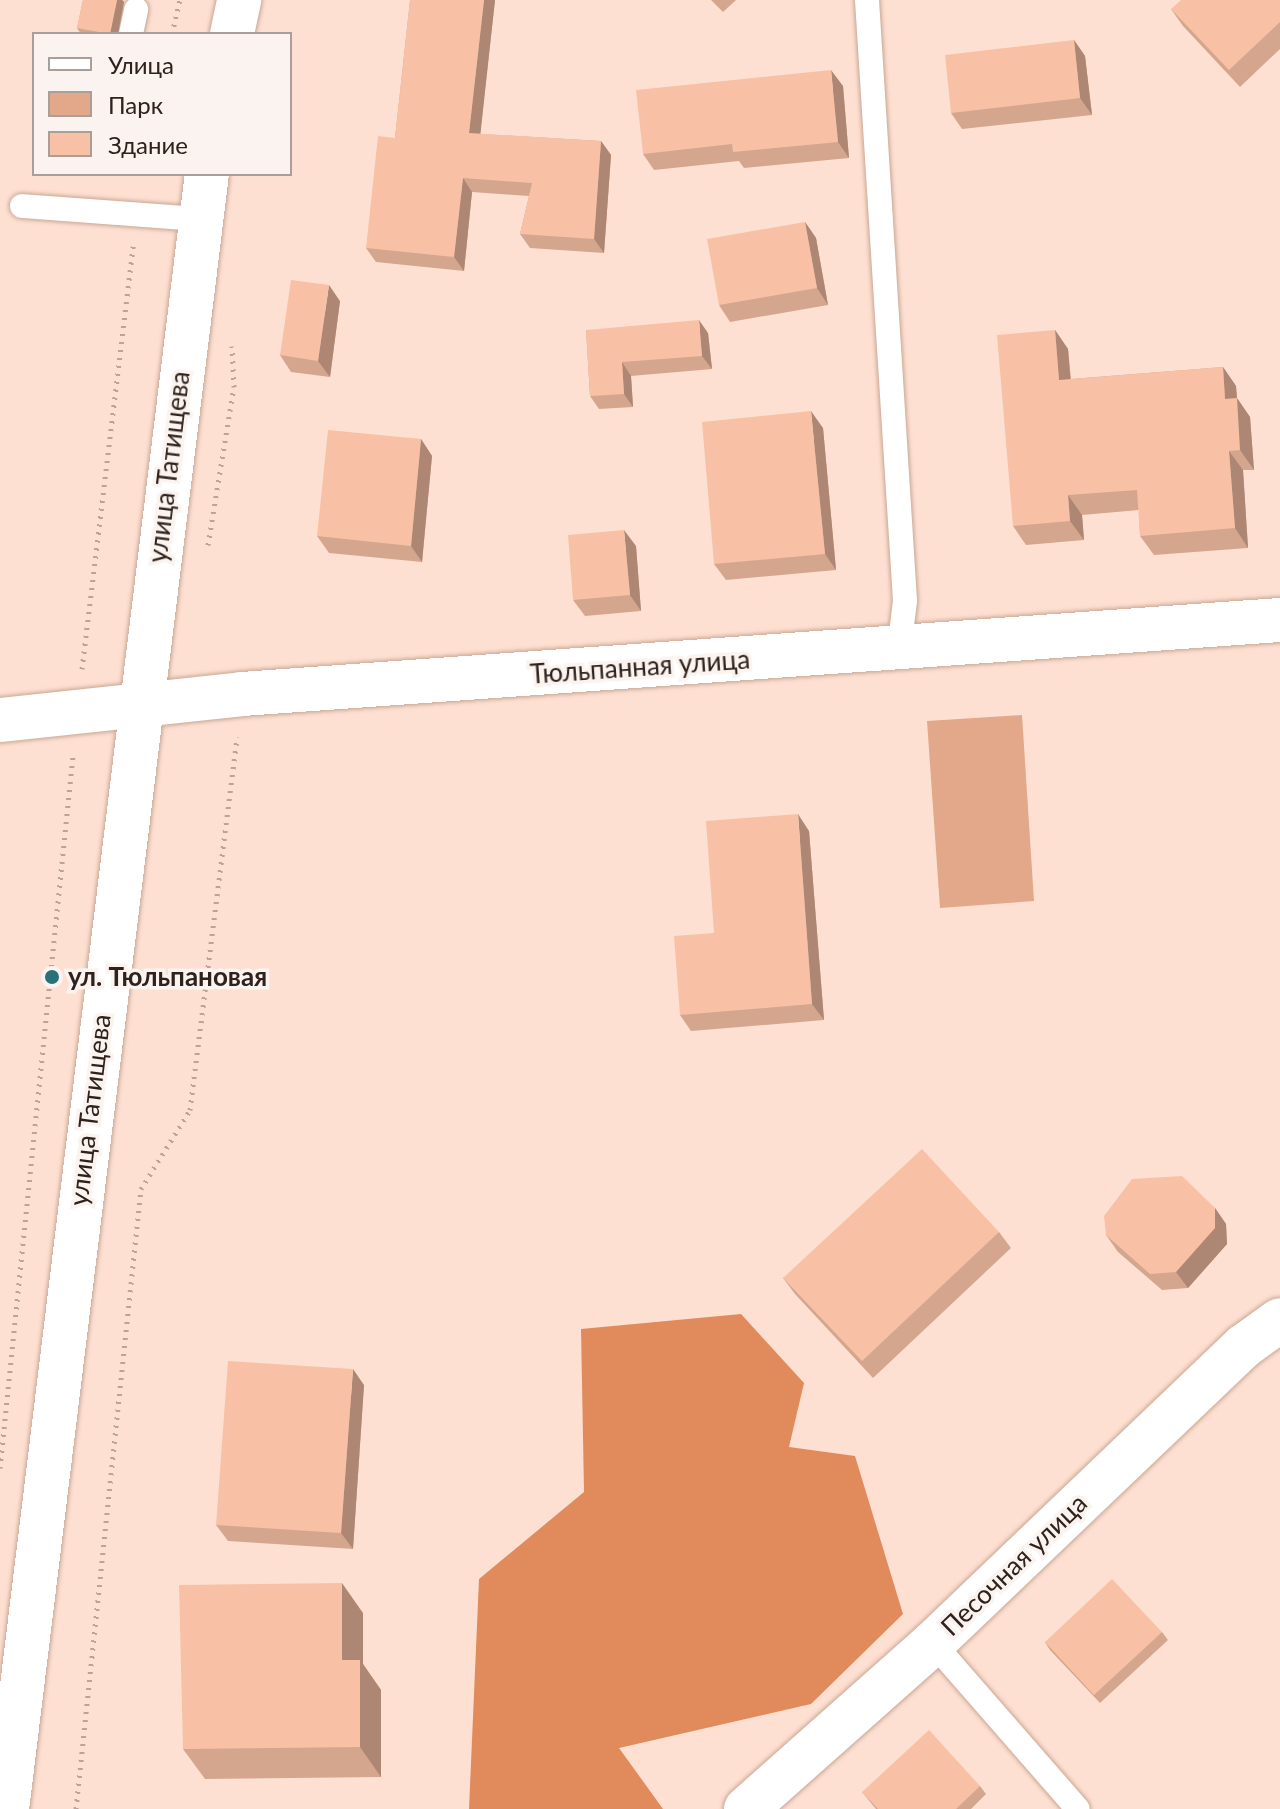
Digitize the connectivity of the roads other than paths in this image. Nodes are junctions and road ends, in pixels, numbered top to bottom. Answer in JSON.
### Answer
{"nodes":[{"id":1,"x":239,"y":0,"type":"edge"},
{"id":2,"x":867,"y":0,"type":"edge"},
{"id":3,"x":232,"y":32,"type":"edge"},
{"id":4,"x":207,"y":176,"type":"edge"},
{"id":5,"x":22,"y":206,"type":"dead end"},
{"id":6,"x":200,"y":219,"type":"junction"},
{"id":7,"x":1280,"y":620,"type":"edge"},
{"id":8,"x":899,"y":650,"type":"junction"},
{"id":9,"x":139,"y":704,"type":"junction"},
{"id":10,"x":0,"y":720,"type":"edge"},
{"id":11,"x":1280,"y":1320,"type":"edge"},
{"id":12,"x":933,"y":1643,"type":"junction"},
{"id":13,"x":7,"y":1809,"type":"edge"},
{"id":14,"x":746,"y":1809,"type":"edge"},
{"id":15,"x":1078,"y":1809,"type":"edge"}],
"edges":[{"from":1,"to":3,"type":"street"},
{"from":2,"to":8,"type":"lane"},
{"from":4,"to":6,"type":"street","name":"улица Татищева"},
{"from":5,"to":6,"type":"lane"},
{"from":6,"to":9,"type":"street","name":"улица Татищева"},
{"from":7,"to":8,"type":"street","name":"Тюльпанная улица"},
{"from":8,"to":9,"type":"street","name":"Тюльпанная улица"},
{"from":9,"to":10,"type":"street","name":"Тюльпанная улица"},
{"from":9,"to":13,"type":"street","name":"улица Татищева"},
{"from":11,"to":12,"type":"street","name":"Песочная улица"},
{"from":12,"to":14,"type":"street","name":"Песочная улица"},
{"from":12,"to":15,"type":"lane"}]}
